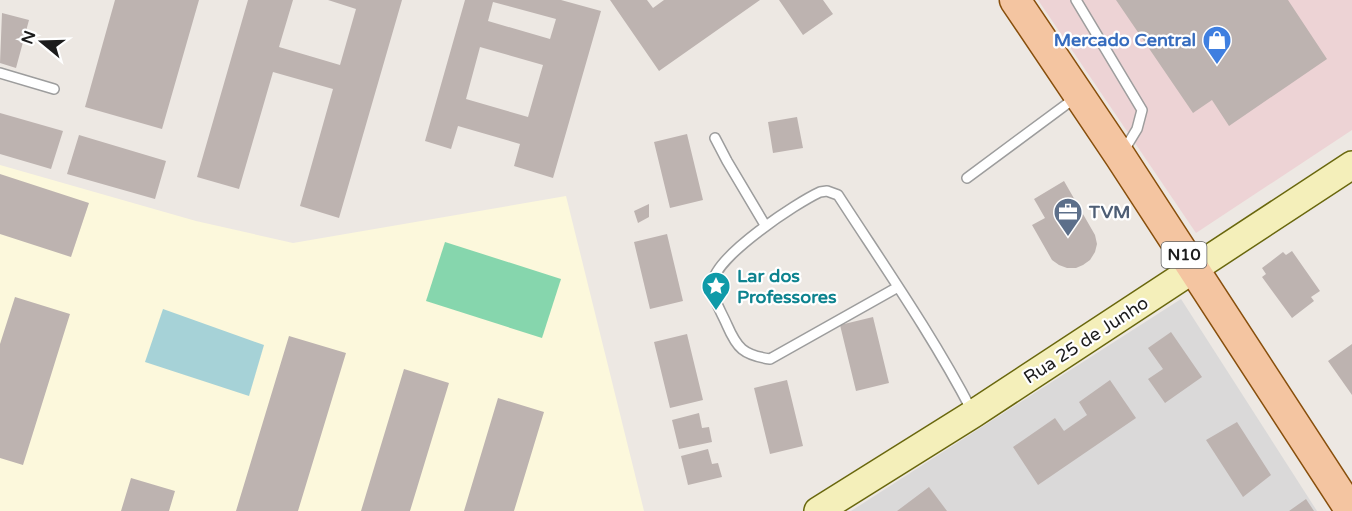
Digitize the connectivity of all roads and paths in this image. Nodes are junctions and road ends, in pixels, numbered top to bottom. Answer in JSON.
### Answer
{"nodes":[{"id":1,"x":1015,"y":0,"type":"edge"},
{"id":2,"x":1076,"y":0,"type":"edge"},
{"id":3,"x":0,"y":73,"type":"edge"},
{"id":4,"x":54,"y":89,"type":"dead end"},
{"id":5,"x":1079,"y":95,"type":"junction"},
{"id":6,"x":715,"y":138,"type":"dead end"},
{"id":7,"x":1120,"y":156,"type":"junction"},
{"id":8,"x":1352,"y":165,"type":"edge"},
{"id":9,"x":967,"y":178,"type":"dead end"},
{"id":10,"x":765,"y":225,"type":"junction"},
{"id":11,"x":1194,"y":269,"type":"junction"},
{"id":12,"x":898,"y":287,"type":"junction"},
{"id":13,"x":973,"y":414,"type":"junction"},
{"id":14,"x":818,"y":511,"type":"edge"},
{"id":15,"x":1351,"y":511,"type":"edge"}],
"edges":[{"from":1,"to":5,"type":"main road","number":"N10"},
{"from":2,"to":7,"type":"lane"},
{"from":3,"to":4,"type":"lane"},
{"from":5,"to":7,"type":"main road","number":"N10"},
{"from":5,"to":9,"type":"lane"},
{"from":6,"to":10,"type":"lane"},
{"from":7,"to":11,"type":"main road","number":"N10"},
{"from":8,"to":11,"type":"street","name":"Rua 25 de Junho"},
{"from":10,"to":12,"type":"lane"},
{"from":10,"to":12,"type":"lane"},
{"from":11,"to":13,"type":"street","name":"Rua 25 de Junho"},
{"from":11,"to":15,"type":"main road","number":"N10"},
{"from":12,"to":13,"type":"lane"},
{"from":13,"to":14,"type":"street","name":"Rua 25 de Junho"}]}
